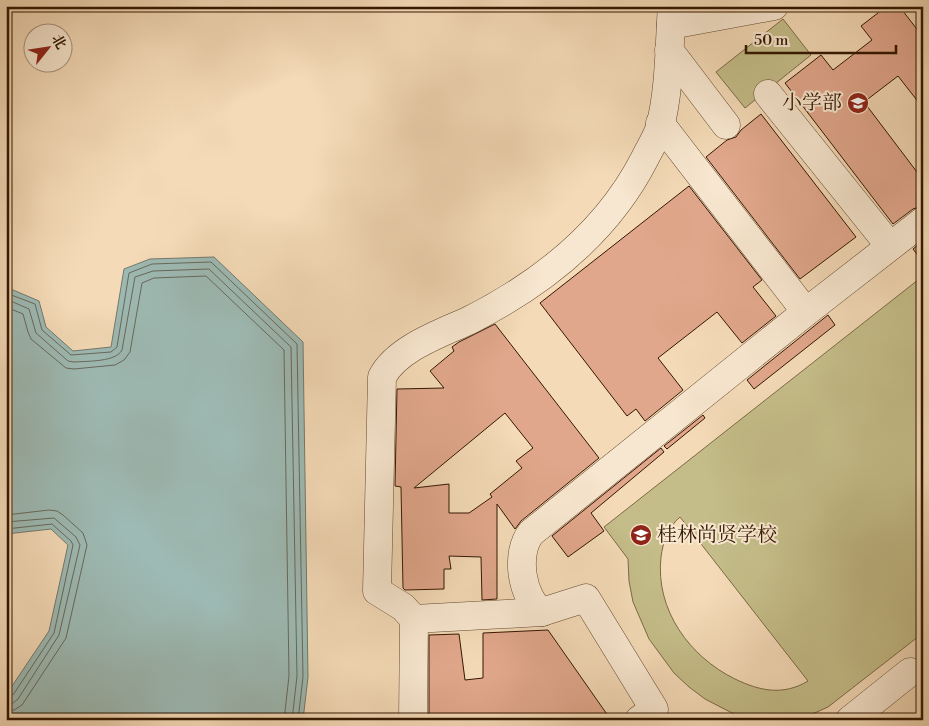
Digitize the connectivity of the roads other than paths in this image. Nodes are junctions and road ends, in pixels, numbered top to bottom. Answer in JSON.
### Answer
{"nodes":[{"id":1,"x":774,"y":6,"type":"edge"},
{"id":2,"x":671,"y":27,"type":"edge"},
{"id":3,"x":768,"y":94,"type":"dead end"},
{"id":4,"x":660,"y":123,"type":"junction"},
{"id":5,"x":726,"y":125,"type":"dead end"},
{"id":6,"x":923,"y":222,"type":"edge"},
{"id":7,"x":890,"y":246,"type":"junction"},
{"id":8,"x":806,"y":312,"type":"junction"},
{"id":9,"x":542,"y":612,"type":"junction"},
{"id":10,"x":414,"y":619,"type":"junction"},
{"id":11,"x":910,"y":672,"type":"dead end"},
{"id":12,"x":652,"y":716,"type":"edge"},
{"id":13,"x":413,"y":720,"type":"edge"},
{"id":14,"x":850,"y":720,"type":"edge"}],
"edges":[{"from":1,"to":2,"type":"lane"},
{"from":2,"to":4,"type":"lane"},
{"from":2,"to":5,"type":"lane"},
{"from":3,"to":7,"type":"lane"},
{"from":4,"to":8,"type":"lane"},
{"from":4,"to":10,"type":"lane"},
{"from":6,"to":7,"type":"lane"},
{"from":7,"to":8,"type":"lane"},
{"from":8,"to":9,"type":"lane"},
{"from":9,"to":10,"type":"lane"},
{"from":9,"to":12,"type":"lane"},
{"from":10,"to":13,"type":"lane"},
{"from":11,"to":14,"type":"lane"}]}
